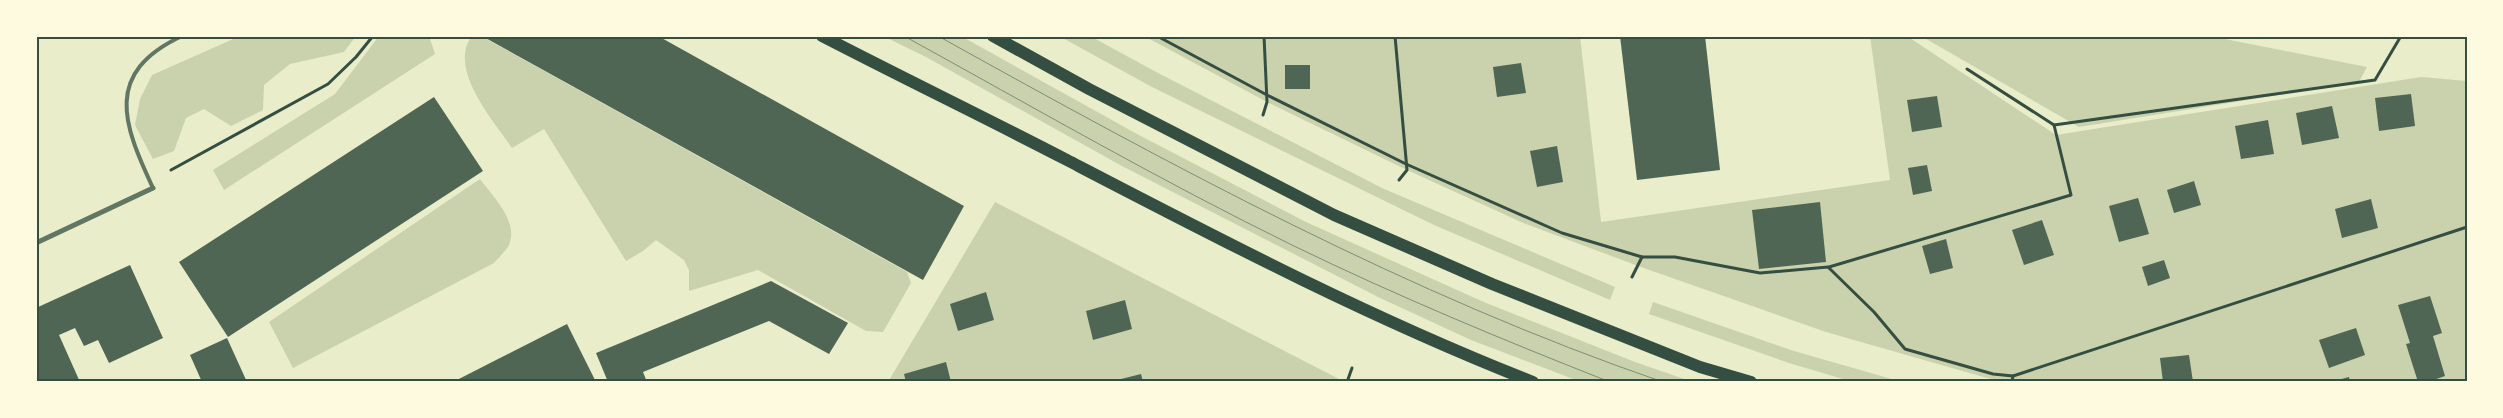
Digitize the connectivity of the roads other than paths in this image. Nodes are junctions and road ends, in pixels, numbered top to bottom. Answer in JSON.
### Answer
{"nodes":[{"id":1,"x":182,"y":36,"type":"edge"},
{"id":2,"x":822,"y":36,"type":"edge"},
{"id":3,"x":993,"y":36,"type":"edge"},
{"id":4,"x":153,"y":188,"type":"joint"},
{"id":5,"x":36,"y":243,"type":"edge"},
{"id":6,"x":1533,"y":382,"type":"edge"},
{"id":7,"x":1751,"y":382,"type":"edge"}],
"edges":[{"from":1,"to":4,"type":"lane"},
{"from":2,"to":6,"type":"main road"},
{"from":3,"to":7,"type":"main road"},
{"from":4,"to":5,"type":"street"}]}
